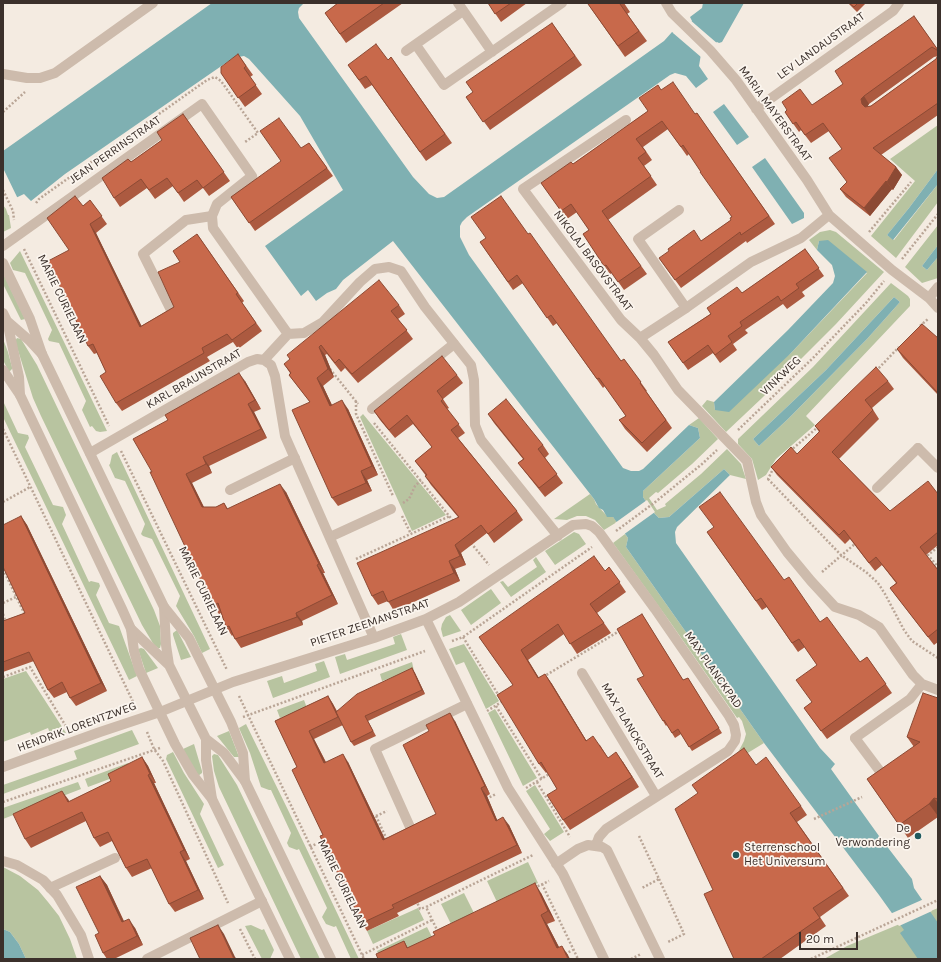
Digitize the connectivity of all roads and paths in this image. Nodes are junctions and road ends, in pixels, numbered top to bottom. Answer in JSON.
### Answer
{"nodes":[{"id":1,"x":153,"y":3,"type":"edge"},
{"id":2,"x":562,"y":3,"type":"edge"},
{"id":3,"x":666,"y":3,"type":"edge"},
{"id":4,"x":900,"y":3,"type":"edge"},
{"id":5,"x":461,"y":7,"type":"edge"},
{"id":6,"x":416,"y":45,"type":"junction"},
{"id":7,"x":406,"y":51,"type":"dead end"},
{"id":8,"x":492,"y":52,"type":"junction"},
{"id":9,"x":3,"y":74,"type":"edge"},
{"id":10,"x":40,"y":78,"type":"junction"},
{"id":11,"x":756,"y":109,"type":"junction"},
{"id":12,"x":3,"y":112,"type":"edge"},
{"id":13,"x":626,"y":120,"type":"dead end"},
{"id":14,"x":911,"y":182,"type":"dead end"},
{"id":15,"x":3,"y":190,"type":"edge"},
{"id":16,"x":10,"y":205,"type":"dead end"},
{"id":17,"x":679,"y":210,"type":"dead end"},
{"id":18,"x":938,"y":214,"type":"edge"},
{"id":19,"x":829,"y":215,"type":"junction"},
{"id":20,"x":212,"y":216,"type":"junction"},
{"id":21,"x":17,"y":235,"type":"junction"},
{"id":22,"x":862,"y":242,"type":"junction"},
{"id":23,"x":3,"y":246,"type":"edge"},
{"id":24,"x":3,"y":263,"type":"edge"},
{"id":25,"x":892,"y":270,"type":"junction"},
{"id":26,"x":938,"y":287,"type":"edge"},
{"id":27,"x":929,"y":298,"type":"junction"},
{"id":28,"x":170,"y":308,"type":"edge"},
{"id":29,"x":686,"y":308,"type":"junction"},
{"id":30,"x":938,"y":308,"type":"edge"},
{"id":31,"x":5,"y":317,"type":"edge"},
{"id":32,"x":919,"y":327,"type":"edge"},
{"id":33,"x":288,"y":334,"type":"junction"},
{"id":34,"x":640,"y":338,"type":"junction"},
{"id":35,"x":454,"y":344,"type":"junction"},
{"id":36,"x":903,"y":344,"type":"edge"},
{"id":37,"x":42,"y":354,"type":"junction"},
{"id":38,"x":264,"y":360,"type":"junction"},
{"id":39,"x":328,"y":366,"type":"edge"},
{"id":40,"x":3,"y":370,"type":"edge"},
{"id":41,"x":875,"y":371,"type":"edge"},
{"id":42,"x":20,"y":395,"type":"junction"},
{"id":43,"x":356,"y":401,"type":"junction"},
{"id":44,"x":361,"y":407,"type":"dead end"},
{"id":45,"x":372,"y":414,"type":"joint"},
{"id":46,"x":820,"y":425,"type":"edge"},
{"id":47,"x":3,"y":429,"type":"edge"},
{"id":48,"x":115,"y":438,"type":"junction"},
{"id":49,"x":727,"y":441,"type":"junction"},
{"id":50,"x":90,"y":453,"type":"junction"},
{"id":51,"x":787,"y":453,"type":"edge"},
{"id":52,"x":295,"y":458,"type":"junction"},
{"id":53,"x":776,"y":462,"type":"edge"},
{"id":54,"x":938,"y":468,"type":"edge"},
{"id":55,"x":768,"y":479,"type":"junction"},
{"id":56,"x":420,"y":480,"type":"junction"},
{"id":57,"x":753,"y":485,"type":"junction"},
{"id":58,"x":30,"y":487,"type":"junction"},
{"id":59,"x":877,"y":488,"type":"dead end"},
{"id":60,"x":230,"y":490,"type":"dead end"},
{"id":61,"x":3,"y":502,"type":"edge"},
{"id":62,"x":394,"y":508,"type":"junction"},
{"id":63,"x":450,"y":516,"type":"junction"},
{"id":64,"x":455,"y":522,"type":"edge"},
{"id":65,"x":616,"y":530,"type":"dead end"},
{"id":66,"x":410,"y":534,"type":"junction"},
{"id":67,"x":558,"y":536,"type":"junction"},
{"id":68,"x":330,"y":537,"type":"junction"},
{"id":69,"x":604,"y":539,"type":"joint"},
{"id":70,"x":469,"y":540,"type":"edge"},
{"id":71,"x":859,"y":541,"type":"edge"},
{"id":72,"x":938,"y":548,"type":"edge"},
{"id":73,"x":841,"y":555,"type":"junction"},
{"id":74,"x":343,"y":565,"type":"junction"},
{"id":75,"x":938,"y":567,"type":"edge"},
{"id":76,"x":3,"y":569,"type":"edge"},
{"id":77,"x":498,"y":576,"type":"junction"},
{"id":78,"x":811,"y":581,"type":"junction"},
{"id":79,"x":16,"y":598,"type":"junction"},
{"id":80,"x":3,"y":604,"type":"edge"},
{"id":81,"x":164,"y":607,"type":"junction"},
{"id":82,"x":3,"y":614,"type":"edge"},
{"id":83,"x":25,"y":616,"type":"edge"},
{"id":84,"x":426,"y":619,"type":"junction"},
{"id":85,"x":628,"y":626,"type":"edge"},
{"id":86,"x":3,"y":628,"type":"edge"},
{"id":87,"x":131,"y":630,"type":"junction"},
{"id":88,"x":463,"y":637,"type":"dead end"},
{"id":89,"x":374,"y":638,"type":"junction"},
{"id":90,"x":938,"y":658,"type":"edge"},
{"id":91,"x":169,"y":665,"type":"junction"},
{"id":92,"x":582,"y":673,"type":"dead end"},
{"id":93,"x":3,"y":677,"type":"edge"},
{"id":94,"x":541,"y":678,"type":"edge"},
{"id":95,"x":233,"y":682,"type":"junction"},
{"id":96,"x":922,"y":684,"type":"junction"},
{"id":97,"x":214,"y":690,"type":"junction"},
{"id":98,"x":938,"y":690,"type":"edge"},
{"id":99,"x":508,"y":698,"type":"edge"},
{"id":100,"x":187,"y":702,"type":"junction"},
{"id":101,"x":502,"y":702,"type":"junction"},
{"id":102,"x":467,"y":704,"type":"junction"},
{"id":103,"x":496,"y":706,"type":"junction"},
{"id":104,"x":160,"y":712,"type":"junction"},
{"id":105,"x":140,"y":718,"type":"junction"},
{"id":106,"x":474,"y":719,"type":"junction"},
{"id":107,"x":206,"y":739,"type":"junction"},
{"id":108,"x":75,"y":741,"type":"junction"},
{"id":109,"x":154,"y":749,"type":"junction"},
{"id":110,"x":3,"y":767,"type":"edge"},
{"id":111,"x":554,"y":771,"type":"edge"},
{"id":112,"x":882,"y":774,"type":"edge"},
{"id":113,"x":542,"y":779,"type":"junction"},
{"id":114,"x":246,"y":781,"type":"junction"},
{"id":115,"x":537,"y":782,"type":"junction"},
{"id":116,"x":511,"y":792,"type":"junction"},
{"id":117,"x":656,"y":796,"type":"junction"},
{"id":118,"x":862,"y":797,"type":"dead end"},
{"id":119,"x":212,"y":798,"type":"junction"},
{"id":120,"x":3,"y":802,"type":"edge"},
{"id":121,"x":480,"y":802,"type":"edge"},
{"id":122,"x":370,"y":819,"type":"edge"},
{"id":123,"x":814,"y":819,"type":"dead end"},
{"id":124,"x":410,"y":827,"type":"edge"},
{"id":125,"x":638,"y":836,"type":"dead end"},
{"id":126,"x":330,"y":837,"type":"edge"},
{"id":127,"x":390,"y":845,"type":"edge"},
{"id":128,"x":596,"y":845,"type":"junction"},
{"id":129,"x":310,"y":847,"type":"junction"},
{"id":130,"x":546,"y":848,"type":"junction"},
{"id":131,"x":578,"y":849,"type":"junction"},
{"id":132,"x":115,"y":858,"type":"edge"},
{"id":133,"x":3,"y":861,"type":"edge"},
{"id":134,"x":556,"y":864,"type":"junction"},
{"id":135,"x":563,"y":874,"type":"junction"},
{"id":136,"x":659,"y":879,"type":"junction"},
{"id":137,"x":542,"y":884,"type":"junction"},
{"id":138,"x":50,"y":888,"type":"junction"},
{"id":139,"x":528,"y":891,"type":"edge"},
{"id":140,"x":413,"y":895,"type":"edge"},
{"id":141,"x":629,"y":895,"type":"junction"},
{"id":142,"x":938,"y":900,"type":"edge"},
{"id":143,"x":262,"y":901,"type":"junction"},
{"id":144,"x":426,"y":907,"type":"junction"},
{"id":145,"x":234,"y":916,"type":"junction"},
{"id":146,"x":432,"y":920,"type":"junction"},
{"id":147,"x":439,"y":935,"type":"edge"},
{"id":148,"x":655,"y":948,"type":"junction"},
{"id":149,"x":573,"y":950,"type":"junction"},
{"id":150,"x":362,"y":955,"type":"junction"},
{"id":151,"x":560,"y":956,"type":"edge"},
{"id":152,"x":89,"y":959,"type":"edge"},
{"id":153,"x":147,"y":959,"type":"edge"},
{"id":154,"x":255,"y":959,"type":"edge"},
{"id":155,"x":290,"y":959,"type":"edge"},
{"id":156,"x":331,"y":959,"type":"edge"},
{"id":157,"x":364,"y":959,"type":"edge"},
{"id":158,"x":578,"y":959,"type":"edge"},
{"id":159,"x":604,"y":959,"type":"edge"},
{"id":160,"x":631,"y":959,"type":"edge"},
{"id":161,"x":660,"y":959,"type":"edge"},
{"id":162,"x":811,"y":959,"type":"edge"}],
"edges":[{"from":1,"to":10,"type":"street"},
{"from":2,"to":8,"type":"street"},
{"from":3,"to":11,"type":"street","name":"MARIA MAYERSTRAAT"},
{"from":4,"to":11,"type":"street","name":"LEV LANDAUSTRAAT"},
{"from":5,"to":6,"type":"street"},
{"from":5,"to":8,"type":"street"},
{"from":6,"to":7,"type":"street"},
{"from":6,"to":8,"type":"street"},
{"from":9,"to":10,"type":"street"},
{"from":10,"to":12,"type":"path"},
{"from":11,"to":19,"type":"street","name":"MARIA MAYERSTRAAT"},
{"from":13,"to":34,"type":"street","name":"NIKOLAJ BASOVSTRAAT"},
{"from":14,"to":22,"type":"path"},
{"from":15,"to":16,"type":"path"},
{"from":17,"to":29,"type":"street"},
{"from":18,"to":25,"type":"path","name":"VINKWEG"},
{"from":19,"to":22,"type":"street","name":"MARIA MAYERSTRAAT"},
{"from":19,"to":29,"type":"street"},
{"from":20,"to":21,"type":"street","name":"JEAN PERRINSTRAAT"},
{"from":20,"to":28,"type":"street"},
{"from":20,"to":33,"type":"street"},
{"from":21,"to":23,"type":"street","name":"JEAN PERRINSTRAAT"},
{"from":21,"to":48,"type":"path","name":"MARIE CURIELAAN"},
{"from":22,"to":25,"type":"street","name":"MARIA MAYERSTRAAT"},
{"from":24,"to":37,"type":"street"},
{"from":25,"to":27,"type":"street","name":"MARIA MAYERSTRAAT"},
{"from":25,"to":49,"type":"path","name":"VINKWEG"},
{"from":26,"to":27,"type":"street"},
{"from":27,"to":30,"type":"street","name":"MARIA MAYERSTRAAT"},
{"from":29,"to":34,"type":"street"},
{"from":30,"to":32,"type":"path"},
{"from":31,"to":37,"type":"street"},
{"from":31,"to":42,"type":"street"},
{"from":33,"to":35,"type":"street"},
{"from":33,"to":38,"type":"street"},
{"from":34,"to":49,"type":"street","name":"NIKOLAJ BASOVSTRAAT"},
{"from":35,"to":45,"type":"street"},
{"from":35,"to":67,"type":"street"},
{"from":36,"to":41,"type":"path"},
{"from":37,"to":50,"type":"street"},
{"from":38,"to":48,"type":"street","name":"KARL BRAUNSTRAAT"},
{"from":38,"to":52,"type":"street"},
{"from":39,"to":43,"type":"path"},
{"from":40,"to":42,"type":"street"},
{"from":42,"to":87,"type":"street"},
{"from":43,"to":44,"type":"path"},
{"from":43,"to":62,"type":"path"},
{"from":45,"to":56,"type":"path"},
{"from":46,"to":51,"type":"path"},
{"from":47,"to":58,"type":"path"},
{"from":48,"to":50,"type":"street","name":"KARL BRAUNSTRAAT"},
{"from":48,"to":95,"type":"path","name":"MARIE CURIELAAN"},
{"from":49,"to":57,"type":"street","name":"NIKOLAJ BASOVSTRAAT"},
{"from":49,"to":65,"type":"path","name":"VINKWEG"},
{"from":50,"to":81,"type":"street"},
{"from":52,"to":60,"type":"street"},
{"from":52,"to":68,"type":"street"},
{"from":53,"to":55,"type":"path"},
{"from":54,"to":59,"type":"street"},
{"from":55,"to":57,"type":"path"},
{"from":55,"to":73,"type":"path"},
{"from":56,"to":62,"type":"path"},
{"from":56,"to":63,"type":"path"},
{"from":57,"to":78,"type":"street","name":"NIKOLAJ BASOVSTRAAT"},
{"from":58,"to":61,"type":"path"},
{"from":58,"to":105,"type":"path"},
{"from":62,"to":66,"type":"path"},
{"from":62,"to":68,"type":"street"},
{"from":63,"to":64,"type":"path"},
{"from":63,"to":66,"type":"path"},
{"from":66,"to":74,"type":"path"},
{"from":67,"to":69,"type":"street","name":"PIETER ZEEMANSTRAAT"},
{"from":67,"to":77,"type":"street","name":"PIETER ZEEMANSTRAAT"},
{"from":68,"to":74,"type":"street"},
{"from":69,"to":117,"type":"street","name":"MAX PLANCKPAD"},
{"from":70,"to":77,"type":"path"},
{"from":71,"to":73,"type":"path"},
{"from":72,"to":75,"type":"path"},
{"from":73,"to":78,"type":"path"},
{"from":73,"to":90,"type":"path"},
{"from":74,"to":89,"type":"street"},
{"from":76,"to":79,"type":"path"},
{"from":77,"to":84,"type":"street","name":"PIETER ZEEMANSTRAAT"},
{"from":78,"to":96,"type":"street","name":"NIKOLAJ BASOVSTRAAT"},
{"from":79,"to":80,"type":"path"},
{"from":79,"to":83,"type":"path"},
{"from":81,"to":91,"type":"street"},
{"from":81,"to":97,"type":"street"},
{"from":82,"to":86,"type":"path"},
{"from":84,"to":89,"type":"street","name":"PIETER ZEEMANSTRAAT"},
{"from":84,"to":102,"type":"street"},
{"from":85,"to":94,"type":"path"},
{"from":87,"to":91,"type":"street"},
{"from":87,"to":104,"type":"street"},
{"from":88,"to":101,"type":"path"},
{"from":89,"to":95,"type":"street","name":"PIETER ZEEMANSTRAAT"},
{"from":91,"to":100,"type":"street"},
{"from":92,"to":117,"type":"street","name":"MAX PLANCKSTRAAT"},
{"from":93,"to":108,"type":"path"},
{"from":95,"to":97,"type":"street","name":"PIETER ZEEMANSTRAAT"},
{"from":95,"to":129,"type":"path","name":"MARIE CURIELAAN"},
{"from":96,"to":98,"type":"street"},
{"from":96,"to":112,"type":"street"},
{"from":97,"to":100,"type":"street","name":"PIETER ZEEMANSTRAAT"},
{"from":97,"to":114,"type":"street"},
{"from":99,"to":101,"type":"path"},
{"from":100,"to":104,"type":"street","name":"HENDRIK LORENTZWEG"},
{"from":100,"to":107,"type":"street"},
{"from":101,"to":103,"type":"path"},
{"from":102,"to":106,"type":"street"},
{"from":102,"to":124,"type":"street"},
{"from":103,"to":106,"type":"path"},
{"from":103,"to":113,"type":"path"},
{"from":104,"to":105,"type":"street","name":"HENDRIK LORENTZWEG"},
{"from":104,"to":119,"type":"street"},
{"from":105,"to":108,"type":"street","name":"HENDRIK LORENTZWEG"},
{"from":105,"to":109,"type":"path"},
{"from":106,"to":116,"type":"street"},
{"from":107,"to":114,"type":"street"},
{"from":107,"to":119,"type":"street"},
{"from":108,"to":110,"type":"street","name":"HENDRIK LORENTZWEG"},
{"from":109,"to":120,"type":"path"},
{"from":109,"to":145,"type":"path"},
{"from":111,"to":113,"type":"path"},
{"from":113,"to":115,"type":"path"},
{"from":114,"to":156,"type":"street"},
{"from":115,"to":116,"type":"path"},
{"from":115,"to":131,"type":"path"},
{"from":116,"to":121,"type":"path"},
{"from":116,"to":130,"type":"street"},
{"from":117,"to":128,"type":"street","name":"MAX PLANCKSTRAAT"},
{"from":118,"to":123,"type":"path"},
{"from":119,"to":143,"type":"street"},
{"from":122,"to":127,"type":"path"},
{"from":125,"to":136,"type":"path"},
{"from":126,"to":129,"type":"path"},
{"from":128,"to":131,"type":"street"},
{"from":128,"to":141,"type":"street"},
{"from":129,"to":150,"type":"path","name":"MARIE CURIELAAN"},
{"from":130,"to":134,"type":"street"},
{"from":130,"to":144,"type":"path"},
{"from":131,"to":134,"type":"street"},
{"from":132,"to":138,"type":"street"},
{"from":133,"to":138,"type":"street"},
{"from":134,"to":135,"type":"street"},
{"from":135,"to":137,"type":"path"},
{"from":135,"to":159,"type":"street"},
{"from":136,"to":141,"type":"path"},
{"from":136,"to":148,"type":"path"},
{"from":137,"to":139,"type":"path"},
{"from":137,"to":149,"type":"path"},
{"from":138,"to":152,"type":"street"},
{"from":140,"to":144,"type":"path"},
{"from":141,"to":148,"type":"street"},
{"from":142,"to":162,"type":"path"},
{"from":143,"to":145,"type":"street"},
{"from":143,"to":155,"type":"street"},
{"from":144,"to":146,"type":"path"},
{"from":145,"to":153,"type":"street"},
{"from":145,"to":154,"type":"path"},
{"from":146,"to":147,"type":"path"},
{"from":146,"to":150,"type":"path"},
{"from":148,"to":160,"type":"path"},
{"from":148,"to":161,"type":"street"},
{"from":149,"to":151,"type":"path"},
{"from":149,"to":158,"type":"path"},
{"from":150,"to":157,"type":"path","name":"MARIE CURIELAAN"}]}
